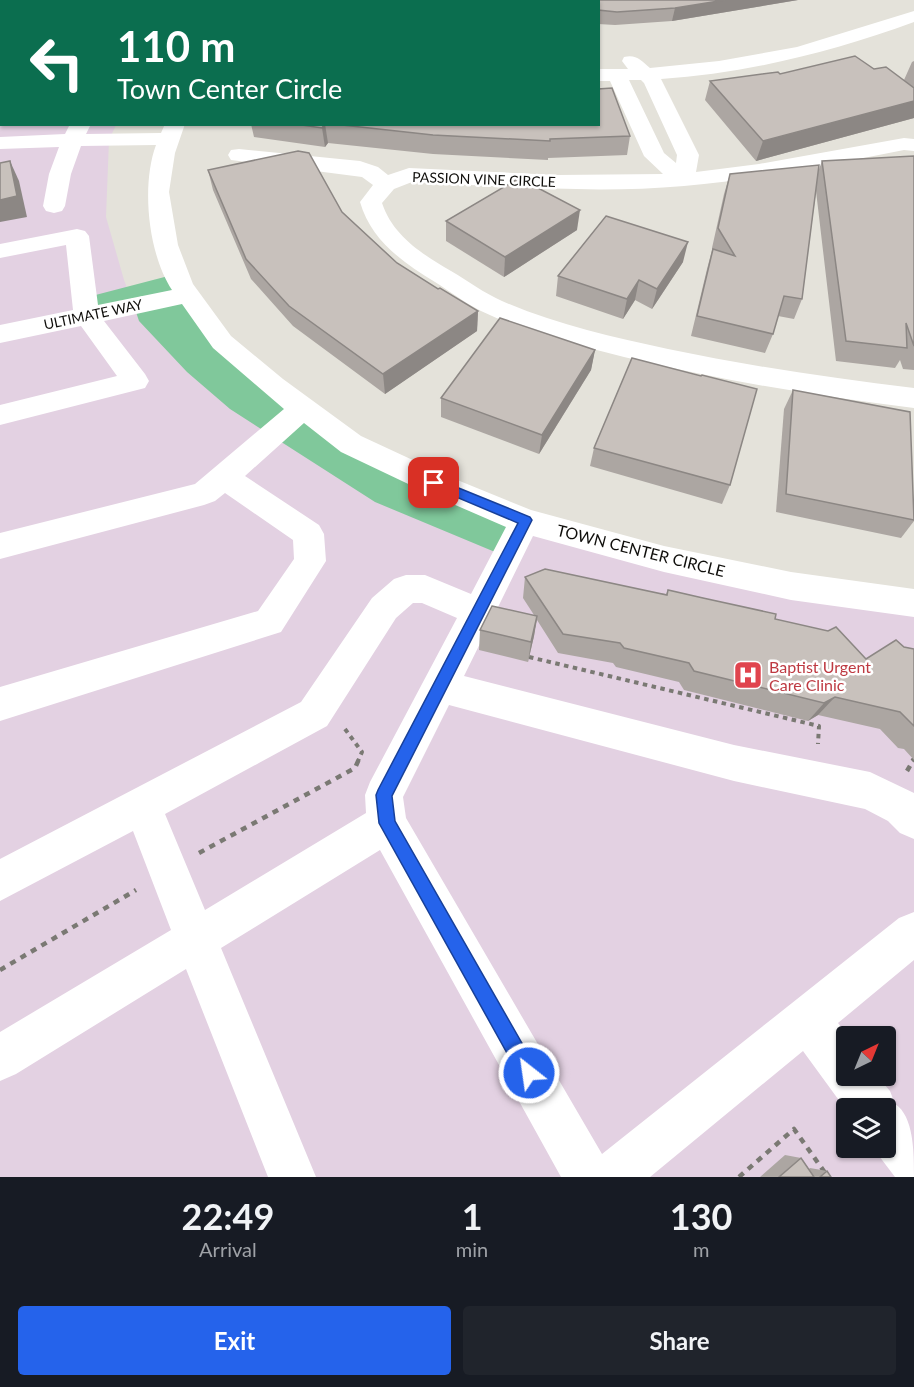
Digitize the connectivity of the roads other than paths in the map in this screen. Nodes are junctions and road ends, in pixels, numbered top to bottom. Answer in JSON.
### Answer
{"nodes":[{"id":1,"x":914,"y":16,"type":"edge"},
{"id":2,"x":852,"y":19,"type":"dead end"},
{"id":3,"x":914,"y":33,"type":"edge"},
{"id":4,"x":864,"y":35,"type":"junction"},
{"id":5,"x":733,"y":46,"type":"dead end"},
{"id":6,"x":710,"y":50,"type":"dead end"},
{"id":7,"x":600,"y":59,"type":"edge"},
{"id":8,"x":614,"y":69,"type":"edge"},
{"id":9,"x":645,"y":74,"type":"junction"},
{"id":10,"x":77,"y":132,"type":"edge"},
{"id":11,"x":172,"y":132,"type":"edge"},
{"id":12,"x":0,"y":143,"type":"edge"},
{"id":13,"x":914,"y":145,"type":"edge"},
{"id":14,"x":239,"y":155,"type":"dead end"},
{"id":15,"x":683,"y":180,"type":"junction"},
{"id":16,"x":386,"y":184,"type":"junction"},
{"id":17,"x":54,"y":206,"type":"dead end"},
{"id":18,"x":0,"y":250,"type":"edge"},
{"id":19,"x":181,"y":285,"type":"junction"},
{"id":20,"x":85,"y":307,"type":"junction"},
{"id":21,"x":0,"y":320,"type":"edge"},
{"id":22,"x":0,"y":334,"type":"edge"},
{"id":23,"x":914,"y":398,"type":"edge"},
{"id":24,"x":303,"y":408,"type":"junction"},
{"id":25,"x":0,"y":415,"type":"edge"},
{"id":26,"x":224,"y":477,"type":"junction"},
{"id":27,"x":525,"y":520,"type":"junction"},
{"id":28,"x":0,"y":546,"type":"edge"},
{"id":29,"x":914,"y":603,"type":"edge"},
{"id":30,"x":478,"y":612,"type":"junction"},
{"id":31,"x":440,"y":686,"type":"junction"},
{"id":32,"x":0,"y":704,"type":"edge"},
{"id":33,"x":142,"y":806,"type":"junction"},
{"id":34,"x":914,"y":819,"type":"edge"},
{"id":35,"x":387,"y":823,"type":"junction"},
{"id":36,"x":0,"y":881,"type":"edge"},
{"id":37,"x":914,"y":933,"type":"edge"},
{"id":38,"x":195,"y":939,"type":"junction"},
{"id":39,"x":807,"y":1020,"type":"junction"},
{"id":40,"x":0,"y":1058,"type":"edge"},
{"id":41,"x":836,"y":1059,"type":"edge"},
{"id":42,"x":856,"y":1086,"type":"edge"},
{"id":43,"x":865,"y":1098,"type":"edge"},
{"id":44,"x":896,"y":1139,"type":"edge"},
{"id":45,"x":914,"y":1163,"type":"edge"},
{"id":46,"x":292,"y":1177,"type":"edge"},
{"id":47,"x":588,"y":1177,"type":"edge"},
{"id":48,"x":612,"y":1177,"type":"edge"}],
"edges":[{"from":1,"to":4,"type":"street"},
{"from":2,"to":5,"type":"street"},
{"from":3,"to":4,"type":"street"},
{"from":4,"to":9,"type":"street"},
{"from":6,"to":8,"type":"street"},
{"from":7,"to":8,"type":"street"},
{"from":8,"to":9,"type":"street"},
{"from":8,"to":15,"type":"street"},
{"from":9,"to":15,"type":"street"},
{"from":10,"to":11,"type":"street"},
{"from":10,"to":12,"type":"street"},
{"from":10,"to":17,"type":"street"},
{"from":11,"to":19,"type":"street","name":"TOWN CENTER CIRCLE"},
{"from":13,"to":15,"type":"street","name":"PASSION VINE CIRCLE"},
{"from":14,"to":16,"type":"street"},
{"from":15,"to":16,"type":"street","name":"PASSION VINE CIRCLE"},
{"from":16,"to":23,"type":"street"},
{"from":18,"to":20,"type":"street"},
{"from":19,"to":20,"type":"street","name":"ULTIMATE WAY"},
{"from":19,"to":24,"type":"street","name":"TOWN CENTER CIRCLE"},
{"from":20,"to":21,"type":"street","name":"ULTIMATE WAY"},
{"from":20,"to":22,"type":"street","name":"ULTIMATE WAY"},
{"from":20,"to":25,"type":"street"},
{"from":24,"to":26,"type":"street"},
{"from":24,"to":27,"type":"street","name":"TOWN CENTER CIRCLE"},
{"from":26,"to":28,"type":"street"},
{"from":26,"to":32,"type":"street"},
{"from":27,"to":29,"type":"street","name":"TOWN CENTER CIRCLE"},
{"from":27,"to":30,"type":"street"},
{"from":30,"to":31,"type":"street"},
{"from":30,"to":33,"type":"street"},
{"from":31,"to":34,"type":"street"},
{"from":31,"to":35,"type":"street"},
{"from":33,"to":36,"type":"street"},
{"from":33,"to":38,"type":"street"},
{"from":35,"to":38,"type":"street"},
{"from":35,"to":47,"type":"street"},
{"from":37,"to":39,"type":"street"},
{"from":38,"to":40,"type":"street"},
{"from":38,"to":46,"type":"street"},
{"from":39,"to":41,"type":"street"},
{"from":39,"to":48,"type":"street"},
{"from":42,"to":43,"type":"street"},
{"from":44,"to":45,"type":"street"}]}
